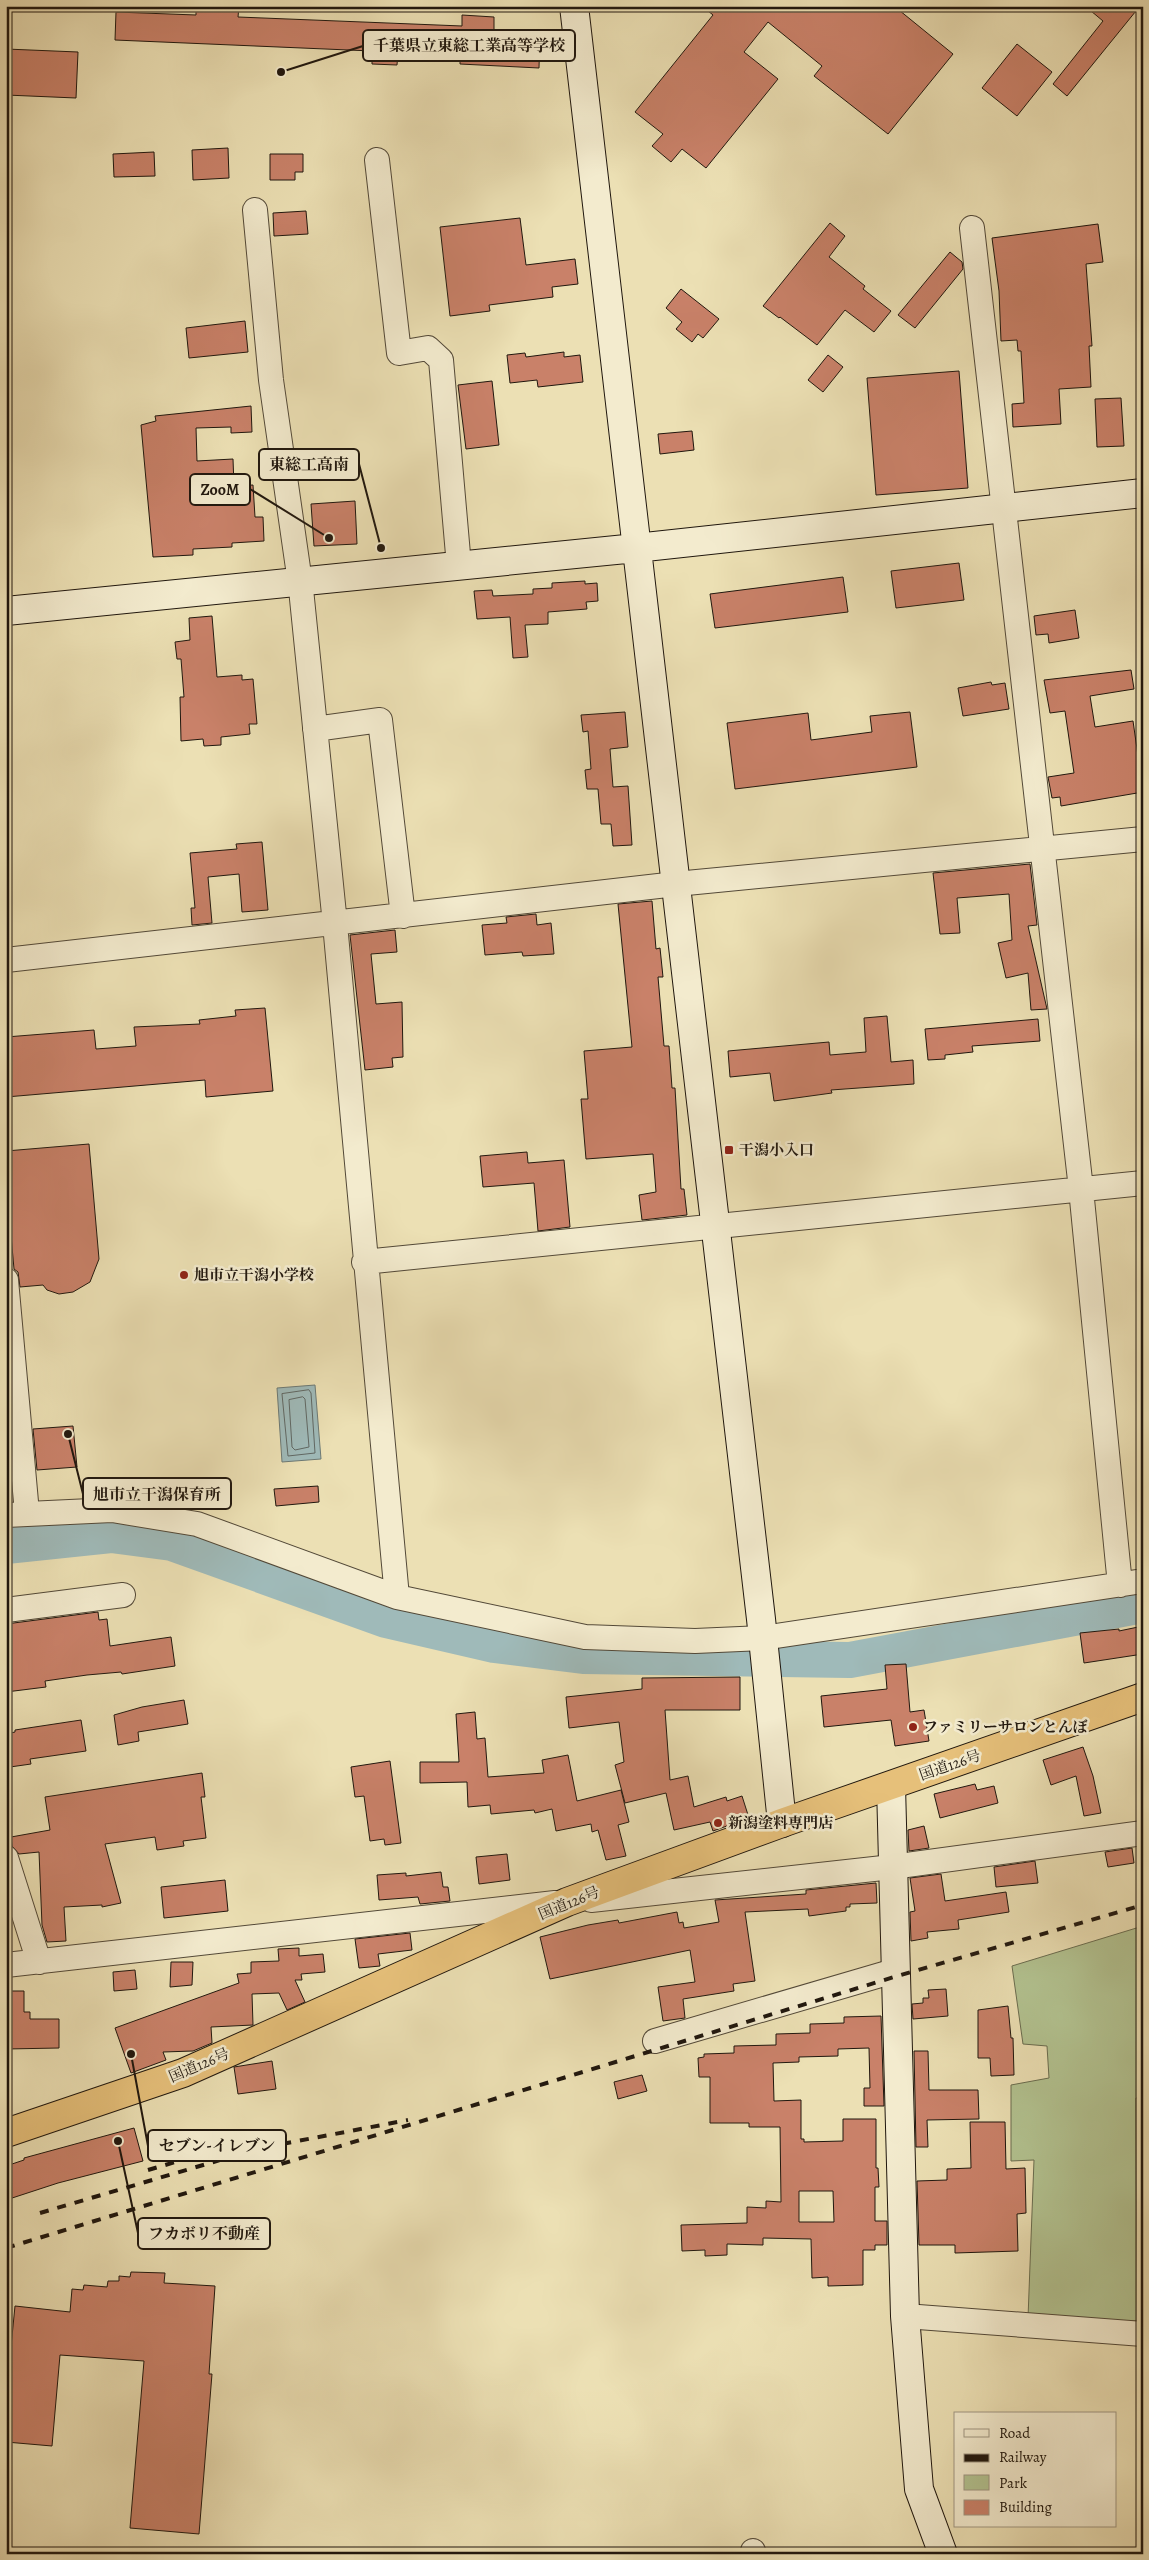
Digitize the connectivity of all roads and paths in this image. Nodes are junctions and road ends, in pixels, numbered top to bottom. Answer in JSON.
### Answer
{"nodes":[{"id":1,"x":574,"y":6,"type":"edge"},
{"id":2,"x":377,"y":160,"type":"dead end"},
{"id":3,"x":255,"y":210,"type":"dead end"},
{"id":4,"x":972,"y":228,"type":"dead end"},
{"id":5,"x":1143,"y":493,"type":"edge"},
{"id":6,"x":1003,"y":508,"type":"junction"},
{"id":7,"x":636,"y":548,"type":"junction"},
{"id":8,"x":459,"y":566,"type":"junction"},
{"id":9,"x":300,"y":582,"type":"junction"},
{"id":10,"x":6,"y":612,"type":"edge"},
{"id":11,"x":316,"y":729,"type":"junction"},
{"id":12,"x":1143,"y":839,"type":"edge"},
{"id":13,"x":1042,"y":849,"type":"junction"},
{"id":14,"x":676,"y":884,"type":"junction"},
{"id":15,"x":403,"y":916,"type":"junction"},
{"id":16,"x":335,"y":924,"type":"junction"},
{"id":17,"x":6,"y":960,"type":"edge"},
{"id":18,"x":1143,"y":1182,"type":"edge"},
{"id":19,"x":1080,"y":1189,"type":"junction"},
{"id":20,"x":714,"y":1226,"type":"junction"},
{"id":21,"x":364,"y":1262,"type":"junction"},
{"id":22,"x":6,"y":1280,"type":"edge"},
{"id":23,"x":17,"y":1514,"type":"edge"},
{"id":24,"x":1132,"y":1583,"type":"edge"},
{"id":25,"x":123,"y":1595,"type":"dead end"},
{"id":26,"x":397,"y":1597,"type":"junction"},
{"id":27,"x":6,"y":1610,"type":"edge"},
{"id":28,"x":762,"y":1638,"type":"junction"},
{"id":29,"x":1143,"y":1697,"type":"edge"},
{"id":30,"x":890,"y":1786,"type":"junction"},
{"id":31,"x":782,"y":1822,"type":"junction"},
{"id":32,"x":1143,"y":1833,"type":"edge"},
{"id":33,"x":6,"y":1858,"type":"edge"},
{"id":34,"x":892,"y":1867,"type":"junction"},
{"id":35,"x":567,"y":1902,"type":"junction"},
{"id":36,"x":39,"y":1962,"type":"junction"},
{"id":37,"x":6,"y":1965,"type":"edge"},
{"id":38,"x":894,"y":1972,"type":"junction"},
{"id":39,"x":656,"y":2042,"type":"dead end"},
{"id":40,"x":6,"y":2133,"type":"edge"},
{"id":41,"x":905,"y":2316,"type":"junction"},
{"id":42,"x":1143,"y":2334,"type":"edge"},
{"id":43,"x":943,"y":2554,"type":"edge"}],
"edges":[{"from":1,"to":7,"type":"street"},
{"from":2,"to":8,"type":"street"},
{"from":3,"to":9,"type":"street"},
{"from":4,"to":6,"type":"street"},
{"from":5,"to":6,"type":"street"},
{"from":6,"to":7,"type":"street"},
{"from":6,"to":13,"type":"street"},
{"from":7,"to":8,"type":"street"},
{"from":7,"to":14,"type":"street"},
{"from":8,"to":9,"type":"street"},
{"from":9,"to":10,"type":"street"},
{"from":9,"to":11,"type":"street"},
{"from":11,"to":15,"type":"street"},
{"from":11,"to":16,"type":"street"},
{"from":12,"to":13,"type":"street"},
{"from":13,"to":14,"type":"street"},
{"from":13,"to":19,"type":"street"},
{"from":14,"to":15,"type":"street"},
{"from":14,"to":20,"type":"street"},
{"from":15,"to":16,"type":"street"},
{"from":16,"to":17,"type":"street"},
{"from":16,"to":21,"type":"street"},
{"from":18,"to":19,"type":"street"},
{"from":19,"to":20,"type":"street"},
{"from":19,"to":24,"type":"street"},
{"from":20,"to":21,"type":"street"},
{"from":20,"to":28,"type":"street"},
{"from":21,"to":26,"type":"street"},
{"from":22,"to":23,"type":"street"},
{"from":23,"to":26,"type":"street"},
{"from":24,"to":28,"type":"street"},
{"from":25,"to":27,"type":"street"},
{"from":26,"to":28,"type":"street"},
{"from":28,"to":31,"type":"street"},
{"from":29,"to":30,"type":"highway","name":"国道126号"},
{"from":30,"to":31,"type":"highway","name":"国道126号"},
{"from":30,"to":34,"type":"street"},
{"from":31,"to":35,"type":"highway","name":"国道126号"},
{"from":32,"to":34,"type":"street"},
{"from":33,"to":36,"type":"street"},
{"from":34,"to":35,"type":"street"},
{"from":34,"to":38,"type":"street"},
{"from":35,"to":36,"type":"street"},
{"from":35,"to":40,"type":"highway","name":"国道126号"},
{"from":36,"to":37,"type":"street"},
{"from":38,"to":39,"type":"street"},
{"from":38,"to":41,"type":"street"},
{"from":41,"to":42,"type":"street"},
{"from":41,"to":43,"type":"street"}]}
